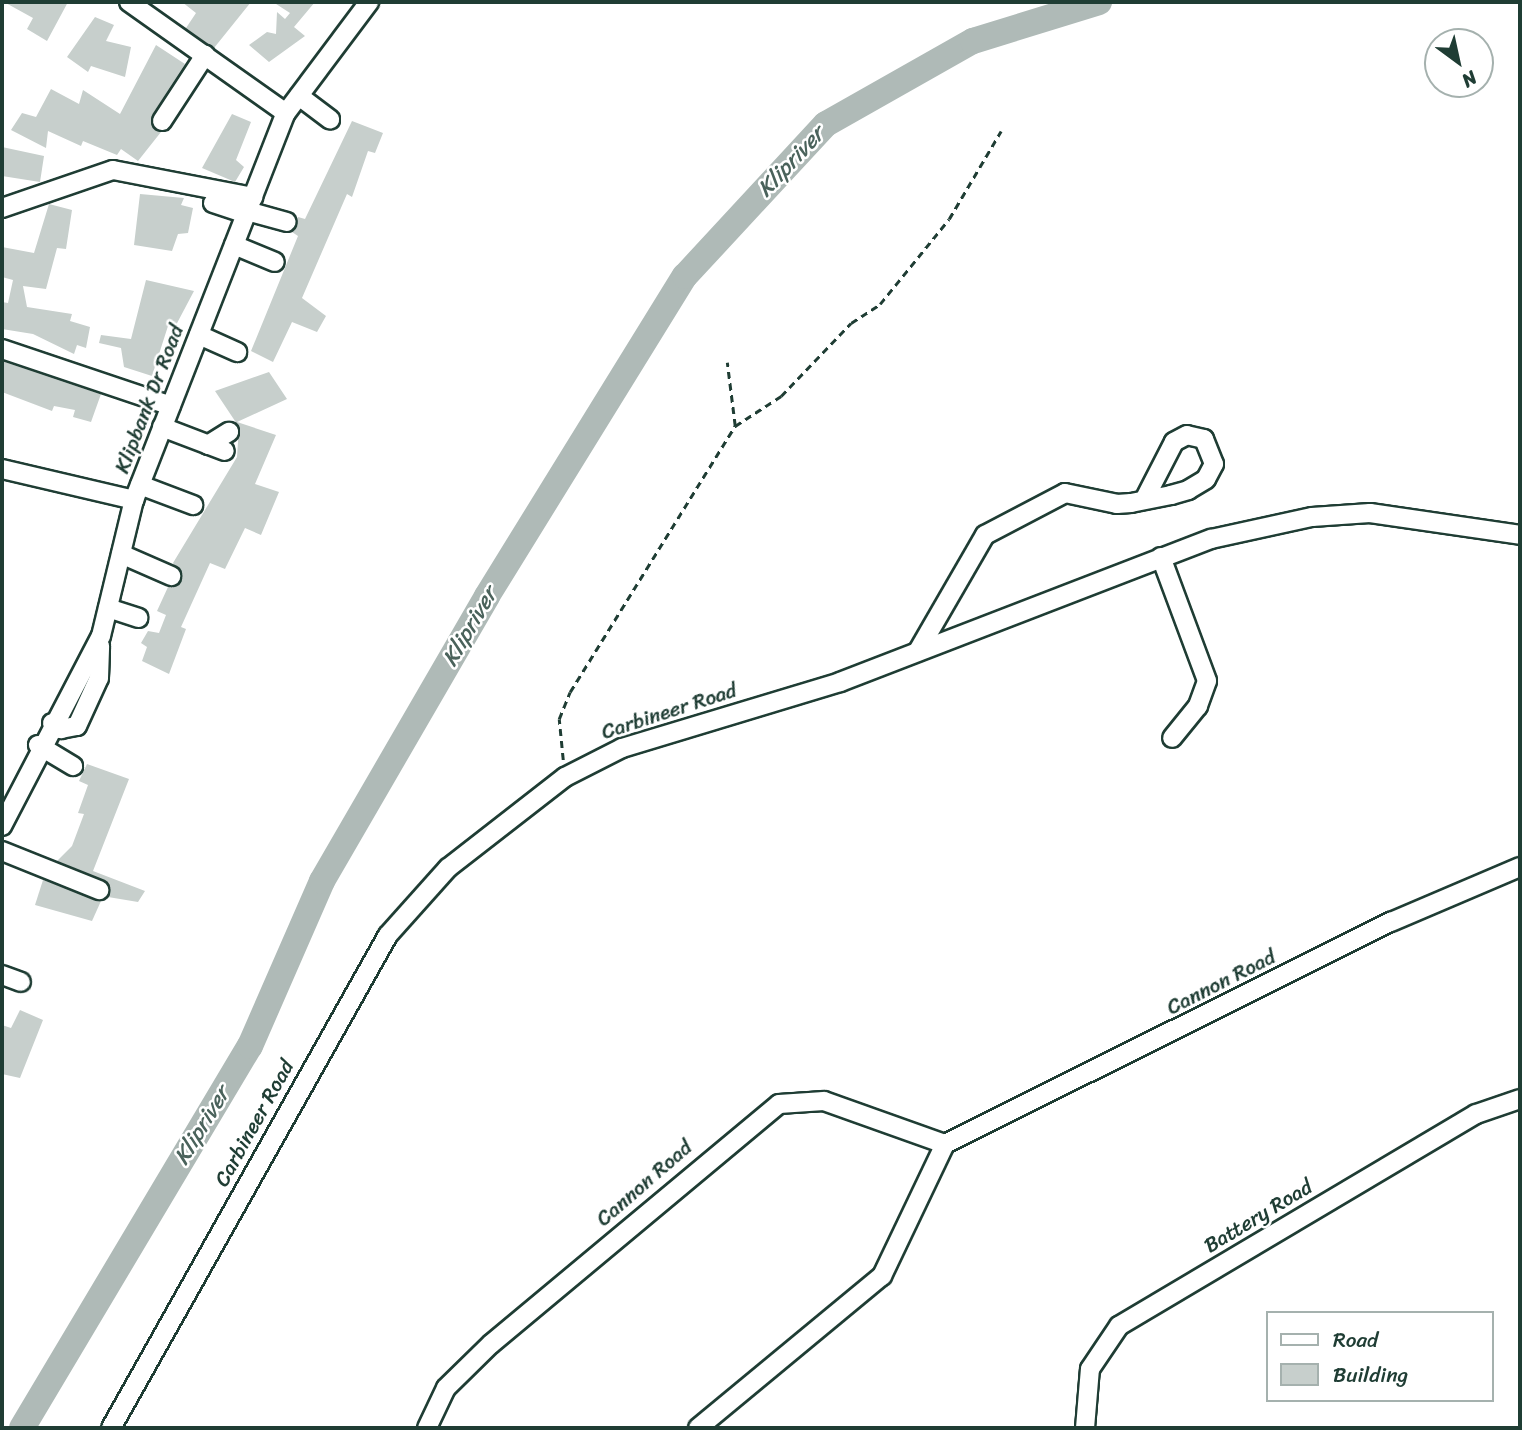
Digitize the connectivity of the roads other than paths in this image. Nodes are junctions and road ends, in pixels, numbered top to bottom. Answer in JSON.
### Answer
{"nodes":[{"id":1,"x":129,"y":2,"type":"edge"},
{"id":2,"x":369,"y":2,"type":"edge"},
{"id":3,"x":205,"y":55,"type":"junction"},
{"id":4,"x":299,"y":96,"type":"junction"},
{"id":5,"x":286,"y":113,"type":"junction"},
{"id":6,"x":330,"y":119,"type":"dead end"},
{"id":7,"x":162,"y":121,"type":"dead end"},
{"id":8,"x":213,"y":204,"type":"dead end"},
{"id":9,"x":249,"y":207,"type":"junction"},
{"id":10,"x":2,"y":208,"type":"edge"},
{"id":11,"x":287,"y":222,"type":"dead end"},
{"id":12,"x":234,"y":246,"type":"junction"},
{"id":13,"x":275,"y":262,"type":"dead end"},
{"id":14,"x":199,"y":335,"type":"junction"},
{"id":15,"x":2,"y":349,"type":"edge"},
{"id":16,"x":237,"y":352,"type":"dead end"},
{"id":17,"x":171,"y":406,"type":"junction"},
{"id":18,"x":162,"y":427,"type":"junction"},
{"id":19,"x":229,"y":432,"type":"dead end"},
{"id":20,"x":2,"y":469,"type":"edge"},
{"id":21,"x":137,"y":493,"type":"junction"},
{"id":22,"x":1144,"y":500,"type":"dead end"},
{"id":23,"x":193,"y":505,"type":"dead end"},
{"id":24,"x":1520,"y":535,"type":"edge"},
{"id":25,"x":121,"y":554,"type":"junction"},
{"id":26,"x":1161,"y":557,"type":"junction"},
{"id":27,"x":171,"y":576,"type":"dead end"},
{"id":28,"x":108,"y":607,"type":"junction"},
{"id":29,"x":138,"y":618,"type":"dead end"},
{"id":30,"x":918,"y":651,"type":"junction"},
{"id":31,"x":1172,"y":738,"type":"dead end"},
{"id":32,"x":38,"y":746,"type":"junction"},
{"id":33,"x":73,"y":766,"type":"dead end"},
{"id":34,"x":2,"y":826,"type":"edge"},
{"id":35,"x":2,"y":851,"type":"edge"},
{"id":36,"x":1520,"y":867,"type":"edge"},
{"id":37,"x":99,"y":890,"type":"dead end"},
{"id":38,"x":2,"y":975,"type":"edge"},
{"id":39,"x":21,"y":982,"type":"dead end"},
{"id":40,"x":1520,"y":1099,"type":"edge"},
{"id":41,"x":946,"y":1144,"type":"junction"},
{"id":42,"x":111,"y":1428,"type":"edge"},
{"id":43,"x":427,"y":1428,"type":"edge"},
{"id":44,"x":698,"y":1428,"type":"edge"},
{"id":45,"x":1085,"y":1428,"type":"edge"}],
"edges":[{"from":1,"to":3,"type":"street"},
{"from":2,"to":4,"type":"street","name":"Klipbank Dr Road"},
{"from":3,"to":5,"type":"street"},
{"from":3,"to":7,"type":"street"},
{"from":4,"to":5,"type":"street","name":"Klipbank Dr Road"},
{"from":4,"to":6,"type":"street"},
{"from":5,"to":9,"type":"street","name":"Klipbank Dr Road"},
{"from":8,"to":9,"type":"street"},
{"from":9,"to":10,"type":"street"},
{"from":9,"to":11,"type":"street"},
{"from":9,"to":12,"type":"street","name":"Klipbank Dr Road"},
{"from":12,"to":13,"type":"street"},
{"from":12,"to":14,"type":"street","name":"Klipbank Dr Road"},
{"from":14,"to":16,"type":"street"},
{"from":14,"to":17,"type":"street","name":"Klipbank Dr Road"},
{"from":15,"to":17,"type":"street"},
{"from":17,"to":18,"type":"street","name":"Klipbank Dr Road"},
{"from":18,"to":19,"type":"street"},
{"from":18,"to":21,"type":"street","name":"Klipbank Dr Road"},
{"from":20,"to":21,"type":"street"},
{"from":21,"to":23,"type":"street"},
{"from":21,"to":25,"type":"street","name":"Klipbank Dr Road"},
{"from":22,"to":30,"type":"street"},
{"from":24,"to":26,"type":"street","name":"Carbineer Road"},
{"from":25,"to":27,"type":"street"},
{"from":25,"to":28,"type":"street","name":"Klipbank Dr Road"},
{"from":26,"to":30,"type":"street","name":"Carbineer Road"},
{"from":26,"to":31,"type":"street"},
{"from":28,"to":29,"type":"street"},
{"from":28,"to":32,"type":"street","name":"Klipbank Dr Road"},
{"from":30,"to":42,"type":"street","name":"Carbineer Road"},
{"from":32,"to":33,"type":"street"},
{"from":32,"to":34,"type":"street","name":"Klipbank Dr Road"},
{"from":35,"to":37,"type":"street"},
{"from":36,"to":41,"type":"street","name":"Cannon Road"},
{"from":38,"to":39,"type":"street"},
{"from":40,"to":45,"type":"street","name":"Battery Road"},
{"from":41,"to":43,"type":"street","name":"Cannon Road"},
{"from":41,"to":44,"type":"street"}]}
